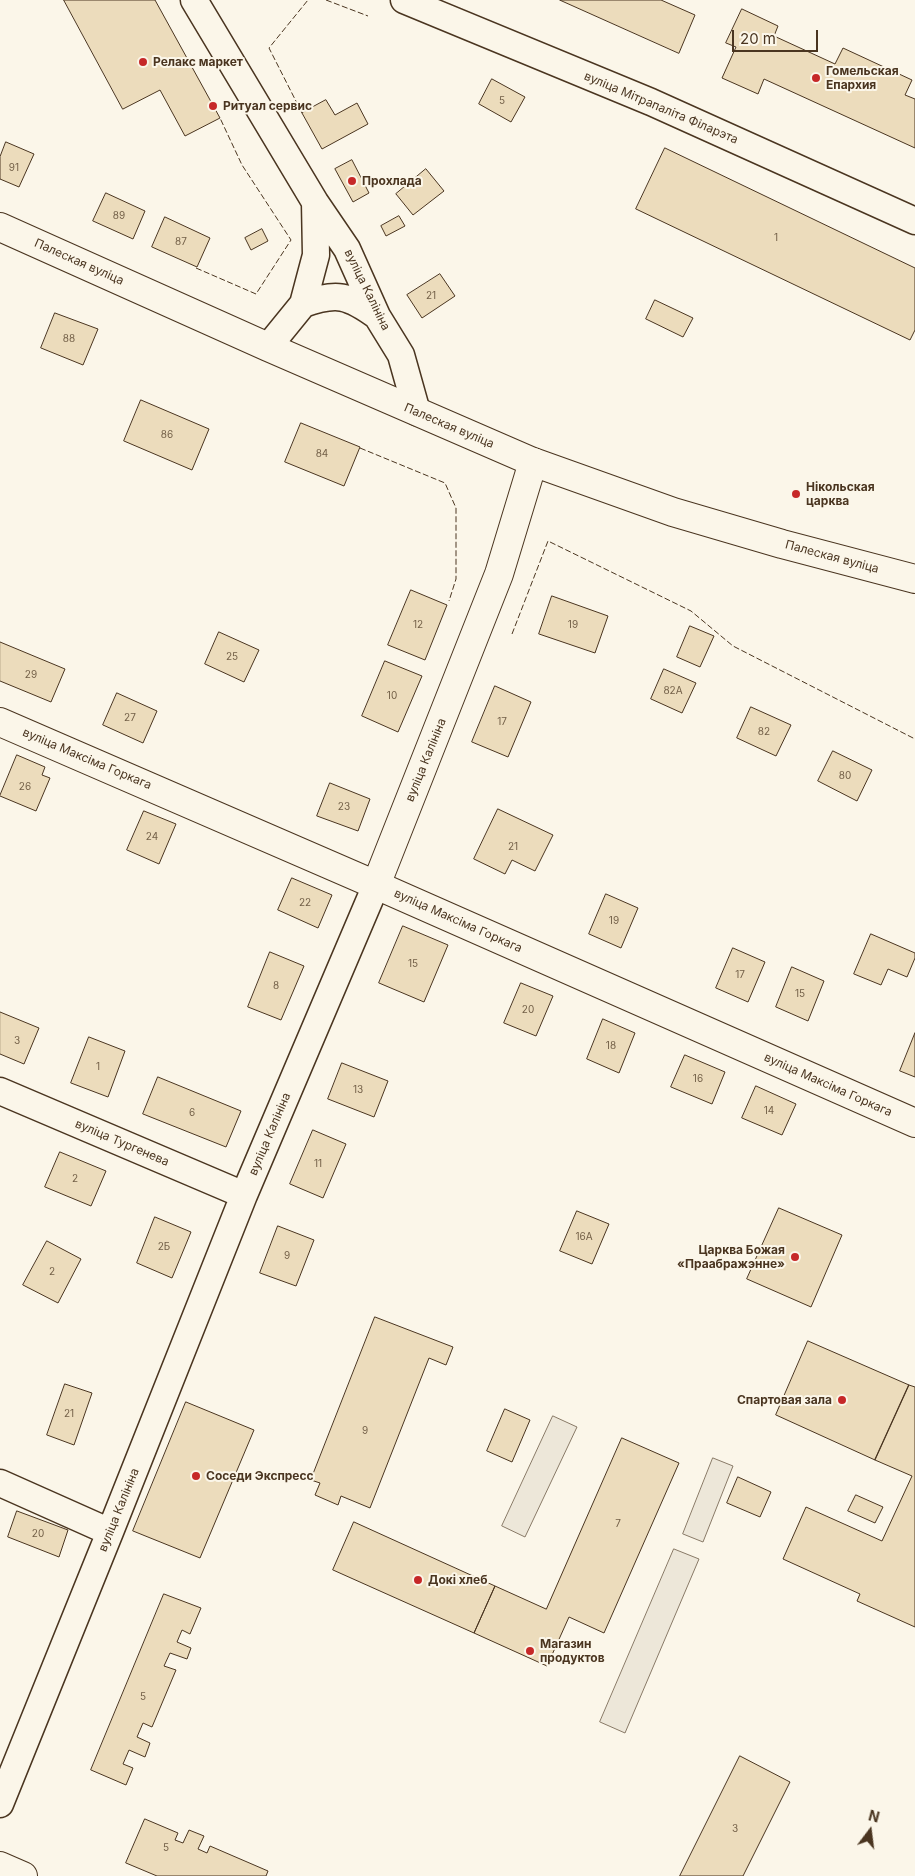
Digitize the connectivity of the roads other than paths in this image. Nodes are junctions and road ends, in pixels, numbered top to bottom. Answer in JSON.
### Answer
{"nodes":[{"id":1,"x":194,"y":0,"type":"edge"},
{"id":2,"x":404,"y":0,"type":"edge"},
{"id":3,"x":315,"y":202,"type":"junction"},
{"id":4,"x":915,"y":221,"type":"edge"},
{"id":5,"x":0,"y":227,"type":"edge"},
{"id":6,"x":303,"y":304,"type":"junction"},
{"id":7,"x":377,"y":316,"type":"junction"},
{"id":8,"x":268,"y":347,"type":"junction"},
{"id":9,"x":417,"y":412,"type":"junction"},
{"id":10,"x":533,"y":462,"type":"junction"},
{"id":11,"x":915,"y":579,"type":"edge"},
{"id":12,"x":0,"y":722,"type":"edge"},
{"id":13,"x":376,"y":885,"type":"junction"},
{"id":14,"x":0,"y":1091,"type":"edge"},
{"id":15,"x":915,"y":1123,"type":"edge"},
{"id":16,"x":244,"y":1195,"type":"junction"},
{"id":17,"x":0,"y":1483,"type":"edge"},
{"id":18,"x":110,"y":1532,"type":"junction"},
{"id":19,"x":0,"y":1804,"type":"edge"},
{"id":20,"x":0,"y":1866,"type":"edge"},
{"id":21,"x":23,"y":1876,"type":"edge"}],
"edges":[{"from":1,"to":3,"type":"street","name":"вуліца Калініна"},
{"from":2,"to":4,"type":"street","name":"вуліца Мітрапаліта Філарэта"},
{"from":3,"to":6,"type":"street","name":"вуліца Калініна"},
{"from":3,"to":7,"type":"street","name":"вуліца Калініна"},
{"from":5,"to":8,"type":"street","name":"Палеская вуліца"},
{"from":6,"to":7,"type":"street"},
{"from":6,"to":8,"type":"street","name":"вуліца Калініна"},
{"from":7,"to":9,"type":"street","name":"вуліца Калініна"},
{"from":8,"to":9,"type":"street","name":"Палеская вуліца"},
{"from":9,"to":10,"type":"street","name":"Палеская вуліца"},
{"from":10,"to":11,"type":"street","name":"Палеская вуліца"},
{"from":10,"to":13,"type":"street","name":"вуліца Калініна"},
{"from":12,"to":13,"type":"street","name":"вуліца Максіма Горкага"},
{"from":13,"to":15,"type":"street","name":"вуліца Максіма Горкага"},
{"from":13,"to":16,"type":"street","name":"вуліца Калініна"},
{"from":14,"to":16,"type":"street","name":"вуліца Тургенева"},
{"from":16,"to":18,"type":"street","name":"вуліца Калініна"},
{"from":17,"to":18,"type":"street"},
{"from":18,"to":19,"type":"street","name":"вуліца Калініна"},
{"from":20,"to":21,"type":"street"}]}
